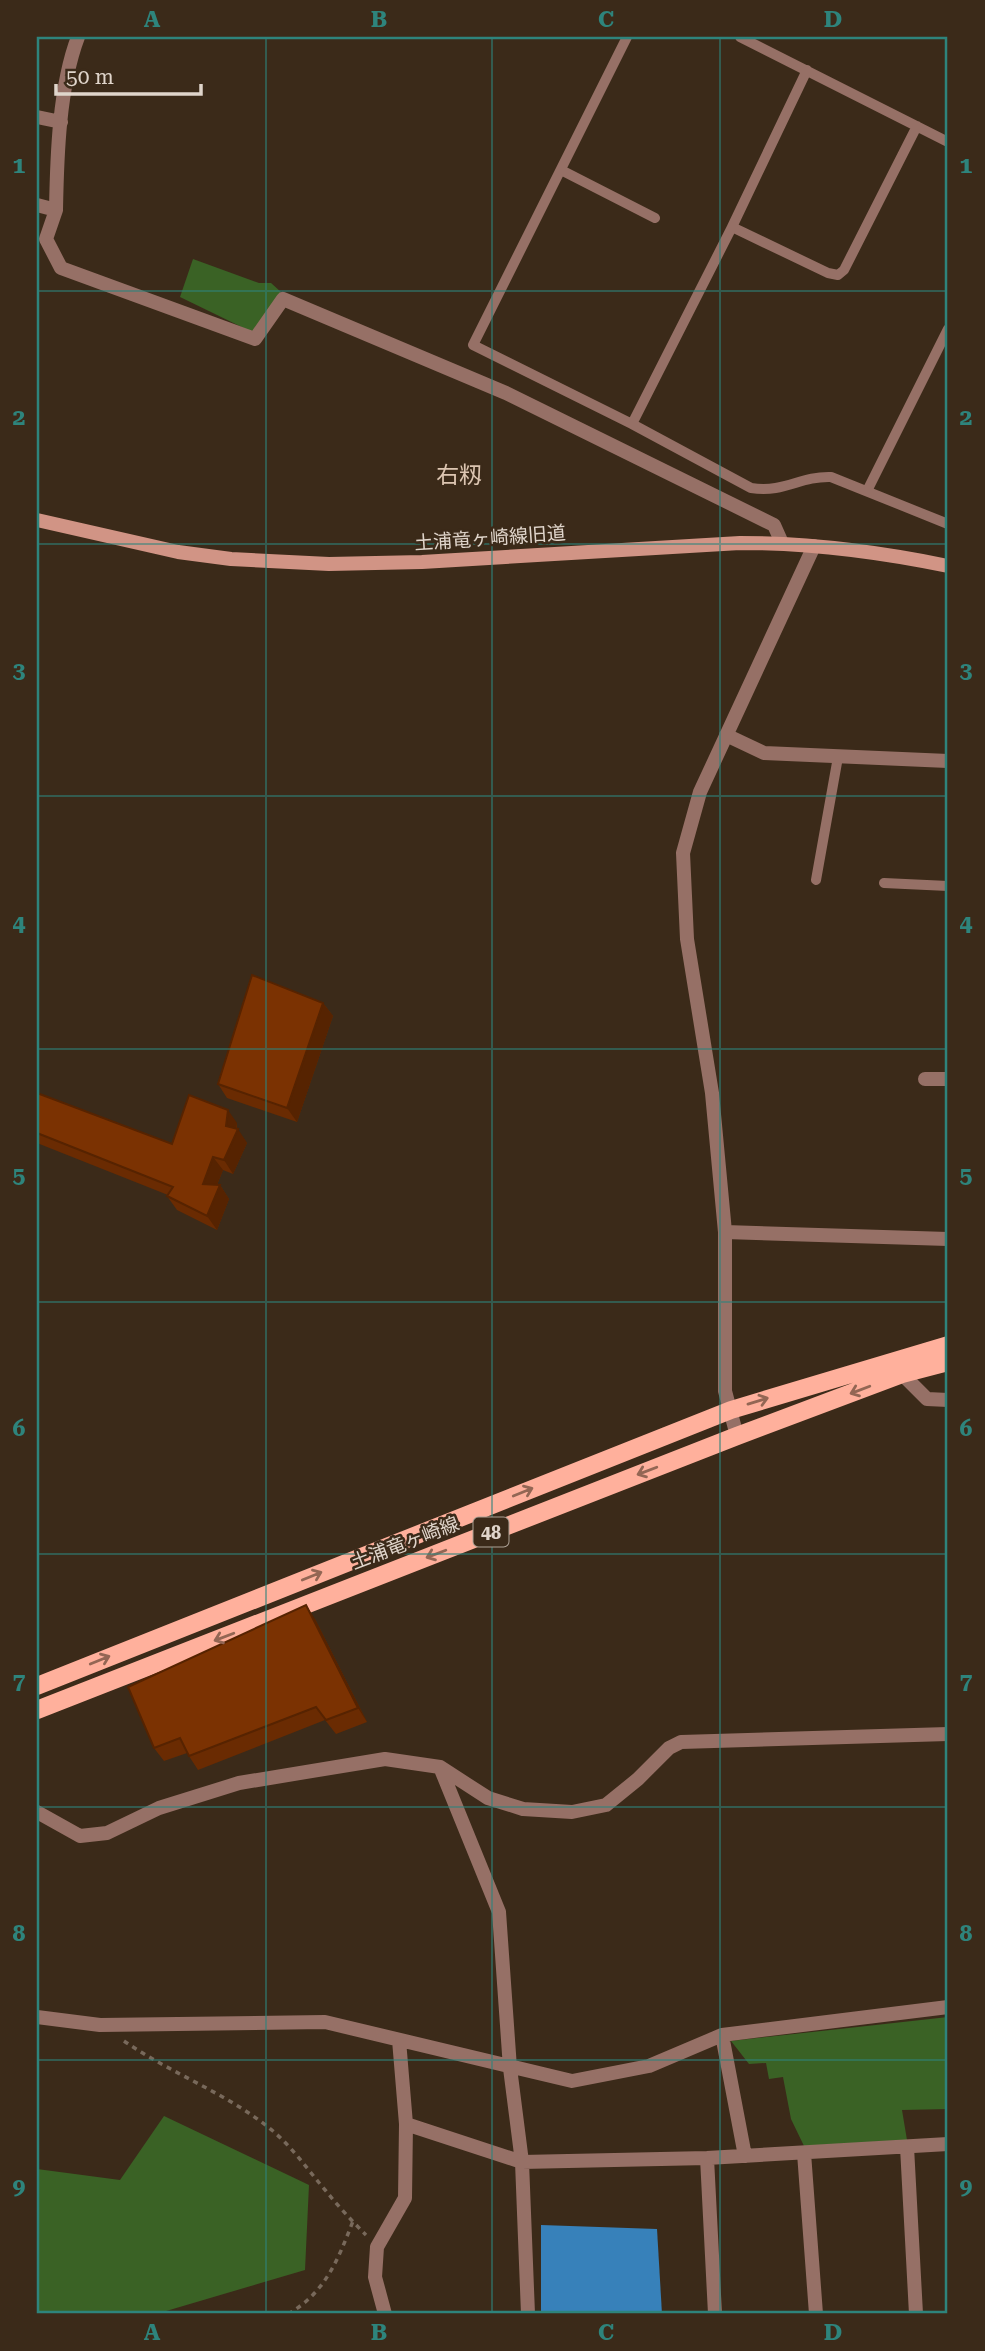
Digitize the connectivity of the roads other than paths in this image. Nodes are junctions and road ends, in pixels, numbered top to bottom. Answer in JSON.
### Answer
{"nodes":[{"id":1,"x":625,"y":37,"type":"edge"},
{"id":2,"x":740,"y":37,"type":"edge"},
{"id":3,"x":74,"y":38,"type":"edge"},
{"id":4,"x":807,"y":71,"type":"junction"},
{"id":5,"x":37,"y":117,"type":"edge"},
{"id":6,"x":61,"y":122,"type":"junction"},
{"id":7,"x":917,"y":126,"type":"junction"},
{"id":8,"x":948,"y":142,"type":"edge"},
{"id":9,"x":561,"y":170,"type":"junction"},
{"id":10,"x":37,"y":205,"type":"edge"},
{"id":11,"x":56,"y":209,"type":"junction"},
{"id":12,"x":655,"y":218,"type":"dead end"},
{"id":13,"x":732,"y":227,"type":"junction"},
{"id":14,"x":948,"y":329,"type":"edge"},
{"id":15,"x":632,"y":424,"type":"junction"},
{"id":16,"x":867,"y":491,"type":"junction"},
{"id":17,"x":37,"y":520,"type":"edge"},
{"id":18,"x":948,"y":524,"type":"edge"},
{"id":19,"x":782,"y":543,"type":"junction"},
{"id":20,"x":814,"y":546,"type":"junction"},
{"id":21,"x":948,"y":566,"type":"edge"},
{"id":22,"x":726,"y":735,"type":"junction"},
{"id":23,"x":838,"y":757,"type":"junction"},
{"id":24,"x":948,"y":761,"type":"edge"},
{"id":25,"x":816,"y":880,"type":"dead end"},
{"id":26,"x":884,"y":883,"type":"dead end"},
{"id":27,"x":948,"y":886,"type":"edge"},
{"id":28,"x":925,"y":1079,"type":"dead end"},
{"id":29,"x":948,"y":1079,"type":"edge"},
{"id":30,"x":725,"y":1232,"type":"junction"},
{"id":31,"x":948,"y":1239,"type":"edge"},
{"id":32,"x":948,"y":1345,"type":"edge"},
{"id":33,"x":948,"y":1362,"type":"edge"},
{"id":34,"x":902,"y":1374,"type":"junction"},
{"id":35,"x":948,"y":1400,"type":"edge"},
{"id":36,"x":731,"y":1410,"type":"junction"},
{"id":37,"x":737,"y":1436,"type":"junction"},
{"id":38,"x":37,"y":1686,"type":"edge"},
{"id":39,"x":37,"y":1710,"type":"edge"},
{"id":40,"x":948,"y":1734,"type":"edge"},
{"id":41,"x":440,"y":1767,"type":"junction"},
{"id":42,"x":37,"y":1812,"type":"edge"},
{"id":43,"x":948,"y":2007,"type":"edge"},
{"id":44,"x":37,"y":2017,"type":"edge"},
{"id":45,"x":722,"y":2035,"type":"junction"},
{"id":46,"x":399,"y":2040,"type":"junction"},
{"id":47,"x":510,"y":2068,"type":"junction"},
{"id":48,"x":405,"y":2124,"type":"junction"},
{"id":49,"x":948,"y":2144,"type":"edge"},
{"id":50,"x":907,"y":2147,"type":"junction"},
{"id":51,"x":804,"y":2153,"type":"junction"},
{"id":52,"x":745,"y":2156,"type":"junction"},
{"id":53,"x":707,"y":2158,"type":"junction"},
{"id":54,"x":522,"y":2162,"type":"junction"},
{"id":55,"x":385,"y":2314,"type":"edge"},
{"id":56,"x":528,"y":2314,"type":"edge"},
{"id":57,"x":715,"y":2314,"type":"edge"},
{"id":58,"x":816,"y":2314,"type":"edge"},
{"id":59,"x":916,"y":2314,"type":"edge"}],
"edges":[{"from":1,"to":9,"type":"lane"},
{"from":2,"to":4,"type":"lane"},
{"from":3,"to":6,"type":"street"},
{"from":4,"to":7,"type":"lane"},
{"from":4,"to":13,"type":"lane"},
{"from":5,"to":6,"type":"street"},
{"from":6,"to":11,"type":"street"},
{"from":7,"to":8,"type":"lane"},
{"from":7,"to":13,"type":"lane"},
{"from":9,"to":12,"type":"lane"},
{"from":9,"to":15,"type":"lane"},
{"from":10,"to":11,"type":"street"},
{"from":11,"to":19,"type":"street"},
{"from":13,"to":15,"type":"lane"},
{"from":14,"to":16,"type":"lane"},
{"from":15,"to":16,"type":"lane"},
{"from":16,"to":18,"type":"lane"},
{"from":17,"to":19,"type":"street","name":"土浦竜ヶ崎線旧道"},
{"from":19,"to":20,"type":"street","name":"土浦竜ヶ崎線旧道"},
{"from":20,"to":21,"type":"street","name":"土浦竜ヶ崎線旧道"},
{"from":20,"to":22,"type":"street"},
{"from":22,"to":23,"type":"street"},
{"from":22,"to":30,"type":"street"},
{"from":23,"to":24,"type":"street"},
{"from":23,"to":25,"type":"lane"},
{"from":26,"to":27,"type":"lane"},
{"from":28,"to":29,"type":"street"},
{"from":30,"to":31,"type":"street"},
{"from":30,"to":36,"type":"street"},
{"from":36,"to":32,"type":"main road","name":"土浦竜ヶ崎線","number":"48","one_way":true},
{"from":33,"to":34,"type":"main road","name":"土浦竜ヶ崎線","number":"48"},
{"from":34,"to":35,"type":"street"},
{"from":34,"to":37,"type":"main road","name":"土浦竜ヶ崎線","number":"48","one_way":true},
{"from":36,"to":37,"type":"street"},
{"from":38,"to":36,"type":"main road","name":"土浦竜ヶ崎線","number":"48","one_way":true},
{"from":37,"to":39,"type":"main road","name":"土浦竜ヶ崎線","number":"48","one_way":true},
{"from":40,"to":41,"type":"street"},
{"from":41,"to":42,"type":"street"},
{"from":41,"to":47,"type":"street"},
{"from":43,"to":45,"type":"street"},
{"from":44,"to":46,"type":"street"},
{"from":45,"to":47,"type":"street"},
{"from":45,"to":52,"type":"street"},
{"from":46,"to":47,"type":"street"},
{"from":46,"to":48,"type":"street"},
{"from":47,"to":54,"type":"street"},
{"from":48,"to":54,"type":"street"},
{"from":48,"to":55,"type":"street"},
{"from":49,"to":50,"type":"street"},
{"from":50,"to":51,"type":"street"},
{"from":50,"to":59,"type":"street"},
{"from":51,"to":52,"type":"street"},
{"from":51,"to":58,"type":"street"},
{"from":52,"to":53,"type":"street"},
{"from":53,"to":54,"type":"street"},
{"from":53,"to":57,"type":"street"},
{"from":54,"to":56,"type":"street"}]}
